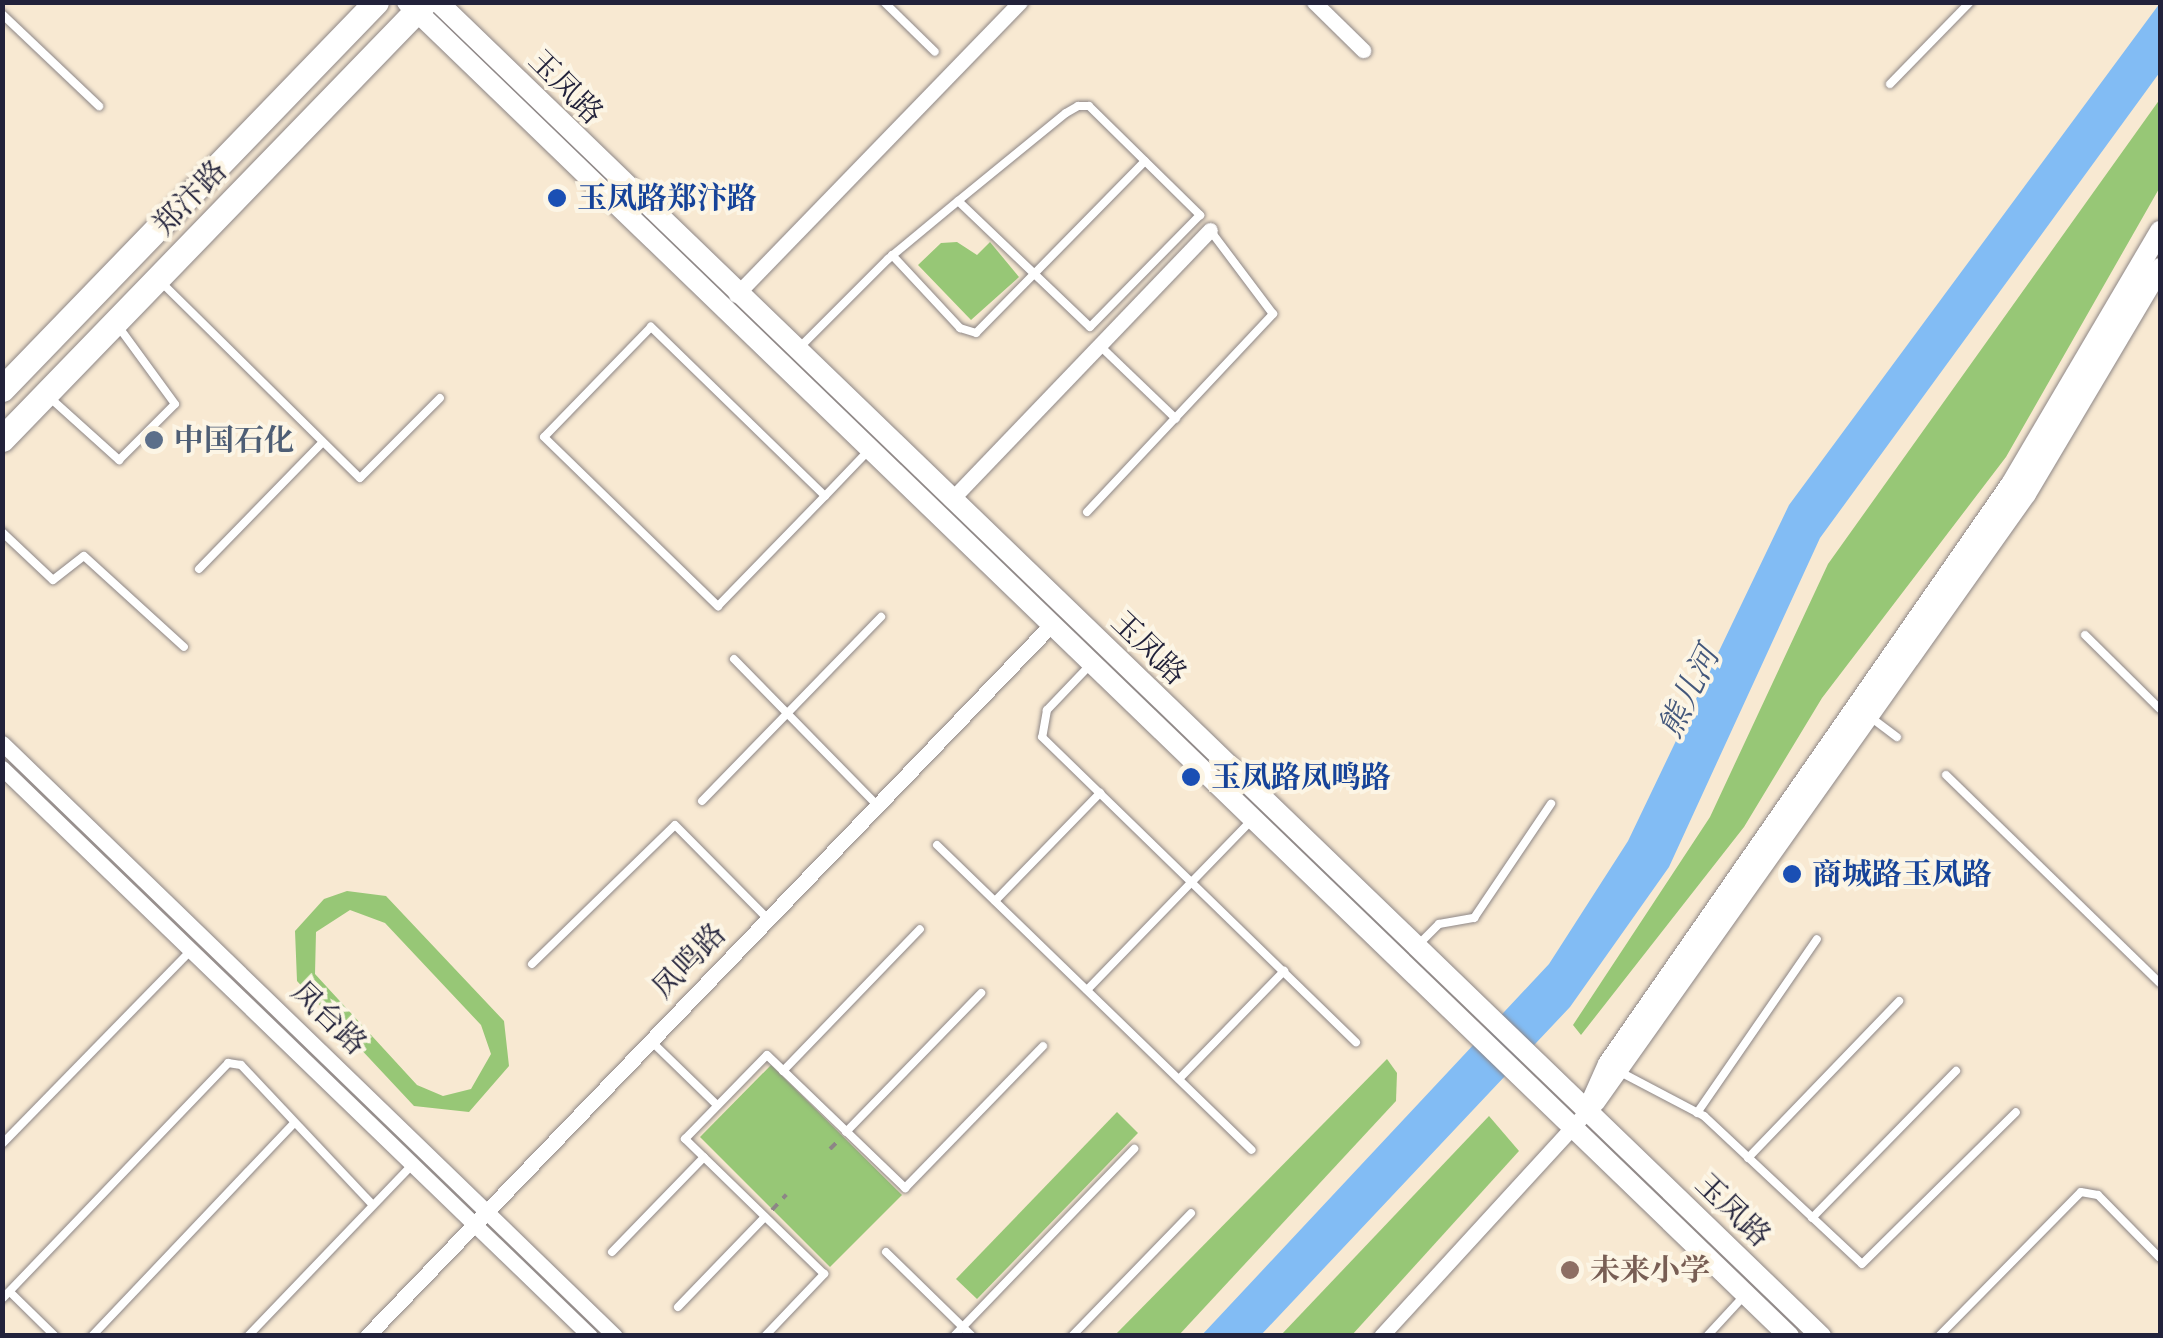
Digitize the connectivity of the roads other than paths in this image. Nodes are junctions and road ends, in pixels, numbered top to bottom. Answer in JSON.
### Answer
{"nodes":[{"id":1,"x":376,"y":2,"type":"edge"},
{"id":2,"x":884,"y":2,"type":"edge"},
{"id":3,"x":1020,"y":2,"type":"edge"},
{"id":4,"x":1314,"y":2,"type":"edge"},
{"id":5,"x":1970,"y":2,"type":"edge"},
{"id":6,"x":422,"y":5,"type":"edge"},
{"id":7,"x":2,"y":14,"type":"edge"},
{"id":8,"x":1363,"y":50,"type":"dead end"},
{"id":9,"x":934,"y":52,"type":"dead end"},
{"id":10,"x":1890,"y":84,"type":"dead end"},
{"id":11,"x":98,"y":106,"type":"dead end"},
{"id":12,"x":1145,"y":161,"type":"junction"},
{"id":13,"x":958,"y":201,"type":"junction"},
{"id":14,"x":1210,"y":230,"type":"joint"},
{"id":15,"x":2160,"y":231,"type":"edge"},
{"id":16,"x":892,"y":255,"type":"junction"},
{"id":17,"x":2160,"y":268,"type":"edge"},
{"id":18,"x":1036,"y":276,"type":"junction"},
{"id":19,"x":158,"y":278,"type":"junction"},
{"id":20,"x":736,"y":295,"type":"junction"},
{"id":21,"x":116,"y":322,"type":"junction"},
{"id":22,"x":1099,"y":345,"type":"junction"},
{"id":23,"x":796,"y":352,"type":"junction"},
{"id":24,"x":2,"y":389,"type":"edge"},
{"id":25,"x":46,"y":394,"type":"junction"},
{"id":26,"x":440,"y":398,"type":"dead end"},
{"id":27,"x":1176,"y":419,"type":"junction"},
{"id":28,"x":2,"y":439,"type":"edge"},
{"id":29,"x":323,"y":442,"type":"junction"},
{"id":30,"x":868,"y":451,"type":"junction"},
{"id":31,"x":825,"y":496,"type":"junction"},
{"id":32,"x":951,"y":500,"type":"junction"},
{"id":33,"x":1087,"y":512,"type":"dead end"},
{"id":34,"x":2,"y":532,"type":"edge"},
{"id":35,"x":200,"y":569,"type":"dead end"},
{"id":36,"x":882,"y":617,"type":"dead end"},
{"id":37,"x":1051,"y":625,"type":"junction"},
{"id":38,"x":2085,"y":635,"type":"dead end"},
{"id":39,"x":184,"y":647,"type":"dead end"},
{"id":40,"x":734,"y":659,"type":"dead end"},
{"id":41,"x":1091,"y":664,"type":"junction"},
{"id":42,"x":2160,"y":709,"type":"edge"},
{"id":43,"x":1868,"y":715,"type":"junction"},
{"id":44,"x":785,"y":716,"type":"junction"},
{"id":45,"x":1897,"y":737,"type":"dead end"},
{"id":46,"x":2,"y":743,"type":"edge"},
{"id":47,"x":2,"y":768,"type":"edge"},
{"id":48,"x":1946,"y":776,"type":"dead end"},
{"id":49,"x":1100,"y":793,"type":"junction"},
{"id":50,"x":702,"y":801,"type":"dead end"},
{"id":51,"x":1551,"y":804,"type":"dead end"},
{"id":52,"x":877,"y":805,"type":"junction"},
{"id":53,"x":1252,"y":819,"type":"junction"},
{"id":54,"x":937,"y":844,"type":"dead end"},
{"id":55,"x":1191,"y":882,"type":"junction"},
{"id":56,"x":995,"y":901,"type":"junction"},
{"id":57,"x":768,"y":919,"type":"junction"},
{"id":58,"x":920,"y":929,"type":"dead end"},
{"id":59,"x":1817,"y":939,"type":"dead end"},
{"id":60,"x":1416,"y":946,"type":"junction"},
{"id":61,"x":192,"y":949,"type":"junction"},
{"id":62,"x":532,"y":964,"type":"dead end"},
{"id":63,"x":1284,"y":972,"type":"junction"},
{"id":64,"x":2160,"y":984,"type":"edge"},
{"id":65,"x":1086,"y":990,"type":"junction"},
{"id":66,"x":982,"y":992,"type":"dead end"},
{"id":67,"x":1899,"y":1002,"type":"dead end"},
{"id":68,"x":1467,"y":1011,"type":"junction"},
{"id":69,"x":651,"y":1040,"type":"junction"},
{"id":70,"x":1356,"y":1042,"type":"dead end"},
{"id":71,"x":1043,"y":1046,"type":"dead end"},
{"id":72,"x":783,"y":1071,"type":"junction"},
{"id":73,"x":1956,"y":1071,"type":"dead end"},
{"id":74,"x":1624,"y":1074,"type":"junction"},
{"id":75,"x":1179,"y":1080,"type":"junction"},
{"id":76,"x":718,"y":1105,"type":"junction"},
{"id":77,"x":2016,"y":1112,"type":"dead end"},
{"id":78,"x":1697,"y":1113,"type":"junction"},
{"id":79,"x":1579,"y":1119,"type":"junction"},
{"id":80,"x":294,"y":1123,"type":"junction"},
{"id":81,"x":846,"y":1132,"type":"junction"},
{"id":82,"x":2,"y":1144,"type":"edge"},
{"id":83,"x":1134,"y":1150,"type":"dead end"},
{"id":84,"x":1252,"y":1150,"type":"dead end"},
{"id":85,"x":704,"y":1157,"type":"junction"},
{"id":86,"x":1748,"y":1158,"type":"junction"},
{"id":87,"x":413,"y":1164,"type":"junction"},
{"id":88,"x":373,"y":1206,"type":"junction"},
{"id":89,"x":487,"y":1210,"type":"junction"},
{"id":90,"x":1191,"y":1214,"type":"dead end"},
{"id":91,"x":765,"y":1217,"type":"junction"},
{"id":92,"x":1812,"y":1218,"type":"junction"},
{"id":93,"x":475,"y":1224,"type":"junction"},
{"id":94,"x":612,"y":1252,"type":"dead end"},
{"id":95,"x":886,"y":1252,"type":"dead end"},
{"id":96,"x":2160,"y":1258,"type":"edge"},
{"id":97,"x":1746,"y":1294,"type":"junction"},
{"id":98,"x":6,"y":1295,"type":"edge"},
{"id":99,"x":678,"y":1307,"type":"dead end"},
{"id":100,"x":962,"y":1326,"type":"junction"},
{"id":101,"x":55,"y":1336,"type":"edge"},
{"id":102,"x":92,"y":1336,"type":"edge"},
{"id":103,"x":248,"y":1336,"type":"edge"},
{"id":104,"x":367,"y":1336,"type":"edge"},
{"id":105,"x":590,"y":1336,"type":"edge"},
{"id":106,"x":615,"y":1336,"type":"edge"},
{"id":107,"x":765,"y":1336,"type":"edge"},
{"id":108,"x":954,"y":1336,"type":"edge"},
{"id":109,"x":972,"y":1336,"type":"edge"},
{"id":110,"x":1072,"y":1336,"type":"edge"},
{"id":111,"x":1381,"y":1336,"type":"edge"},
{"id":112,"x":1707,"y":1336,"type":"edge"},
{"id":113,"x":1789,"y":1336,"type":"edge"},
{"id":114,"x":1821,"y":1336,"type":"edge"},
{"id":115,"x":1938,"y":1336,"type":"edge"}],
"edges":[{"from":1,"to":24,"type":"main road","name":"郑汴路"},
{"from":2,"to":9,"type":"lane"},
{"from":3,"to":20,"type":"street"},
{"from":4,"to":8,"type":"street"},
{"from":5,"to":10,"type":"lane"},
{"from":6,"to":19,"type":"main road","name":"郑汴路"},
{"from":6,"to":20,"type":"street","name":"玉凤路"},
{"from":6,"to":30,"type":"street","name":"玉凤路"},
{"from":7,"to":11,"type":"lane"},
{"from":12,"to":13,"type":"lane"},
{"from":12,"to":18,"type":"lane"},
{"from":12,"to":18,"type":"lane"},
{"from":13,"to":16,"type":"lane"},
{"from":13,"to":18,"type":"lane"},
{"from":14,"to":22,"type":"street"},
{"from":14,"to":27,"type":"lane"},
{"from":15,"to":79,"type":"street"},
{"from":16,"to":18,"type":"lane"},
{"from":16,"to":23,"type":"lane"},
{"from":17,"to":43,"type":"street"},
{"from":19,"to":21,"type":"main road","name":"郑汴路"},
{"from":19,"to":29,"type":"lane"},
{"from":20,"to":23,"type":"street","name":"玉凤路"},
{"from":21,"to":25,"type":"main road","name":"郑汴路"},
{"from":21,"to":25,"type":"lane"},
{"from":22,"to":27,"type":"lane"},
{"from":22,"to":32,"type":"street"},
{"from":23,"to":32,"type":"street","name":"玉凤路"},
{"from":25,"to":28,"type":"main road","name":"郑汴路"},
{"from":26,"to":29,"type":"lane"},
{"from":27,"to":33,"type":"lane"},
{"from":29,"to":35,"type":"lane"},
{"from":30,"to":31,"type":"lane"},
{"from":30,"to":37,"type":"street","name":"玉凤路"},
{"from":31,"to":31,"type":"lane"},
{"from":32,"to":60,"type":"street","name":"玉凤路"},
{"from":34,"to":39,"type":"lane"},
{"from":36,"to":44,"type":"lane"},
{"from":37,"to":41,"type":"street","name":"玉凤路"},
{"from":37,"to":52,"type":"street","name":"凤鸣路"},
{"from":38,"to":42,"type":"lane"},
{"from":40,"to":44,"type":"lane"},
{"from":41,"to":49,"type":"lane"},
{"from":41,"to":53,"type":"street","name":"玉凤路"},
{"from":43,"to":45,"type":"lane"},
{"from":43,"to":74,"type":"street"},
{"from":44,"to":50,"type":"lane"},
{"from":44,"to":52,"type":"lane"},
{"from":46,"to":89,"type":"street","name":"凤台路"},
{"from":47,"to":61,"type":"street","name":"凤台路"},
{"from":48,"to":64,"type":"lane"},
{"from":49,"to":55,"type":"lane"},
{"from":49,"to":56,"type":"lane"},
{"from":51,"to":60,"type":"lane"},
{"from":52,"to":57,"type":"street","name":"凤鸣路"},
{"from":53,"to":55,"type":"lane"},
{"from":53,"to":68,"type":"street","name":"玉凤路"},
{"from":54,"to":56,"type":"lane"},
{"from":55,"to":63,"type":"lane"},
{"from":55,"to":65,"type":"lane"},
{"from":56,"to":65,"type":"lane"},
{"from":57,"to":62,"type":"lane"},
{"from":57,"to":69,"type":"street","name":"凤鸣路"},
{"from":58,"to":72,"type":"lane"},
{"from":59,"to":78,"type":"lane"},
{"from":60,"to":68,"type":"street","name":"玉凤路"},
{"from":61,"to":82,"type":"lane"},
{"from":61,"to":87,"type":"street","name":"凤台路"},
{"from":63,"to":70,"type":"lane"},
{"from":63,"to":75,"type":"lane"},
{"from":65,"to":75,"type":"lane"},
{"from":66,"to":81,"type":"lane"},
{"from":67,"to":86,"type":"lane"},
{"from":68,"to":79,"type":"street","name":"玉凤路"},
{"from":68,"to":79,"type":"street","name":"玉凤路"},
{"from":69,"to":76,"type":"lane"},
{"from":69,"to":89,"type":"street","name":"凤鸣路"},
{"from":71,"to":81,"type":"lane"},
{"from":72,"to":76,"type":"lane"},
{"from":72,"to":81,"type":"lane"},
{"from":73,"to":92,"type":"lane"},
{"from":74,"to":78,"type":"lane"},
{"from":74,"to":79,"type":"street"},
{"from":75,"to":84,"type":"lane"},
{"from":76,"to":85,"type":"lane"},
{"from":77,"to":92,"type":"lane"},
{"from":78,"to":86,"type":"lane"},
{"from":79,"to":97,"type":"street","name":"玉凤路"},
{"from":79,"to":111,"type":"street"},
{"from":79,"to":114,"type":"street","name":"玉凤路"},
{"from":80,"to":88,"type":"lane"},
{"from":80,"to":98,"type":"lane"},
{"from":80,"to":102,"type":"lane"},
{"from":83,"to":100,"type":"lane"},
{"from":85,"to":91,"type":"lane"},
{"from":85,"to":94,"type":"lane"},
{"from":86,"to":92,"type":"lane"},
{"from":87,"to":88,"type":"lane"},
{"from":87,"to":93,"type":"street","name":"凤台路"},
{"from":88,"to":103,"type":"lane"},
{"from":89,"to":93,"type":"street","name":"凤鸣路"},
{"from":89,"to":106,"type":"street","name":"凤台路"},
{"from":90,"to":110,"type":"lane"},
{"from":91,"to":99,"type":"lane"},
{"from":91,"to":107,"type":"lane"},
{"from":93,"to":104,"type":"street","name":"凤鸣路"},
{"from":93,"to":105,"type":"street","name":"凤台路"},
{"from":95,"to":100,"type":"lane"},
{"from":96,"to":115,"type":"lane"},
{"from":97,"to":112,"type":"lane"},
{"from":97,"to":113,"type":"street","name":"玉凤路"},
{"from":98,"to":101,"type":"lane"},
{"from":100,"to":108,"type":"lane"},
{"from":100,"to":109,"type":"lane"}]}
